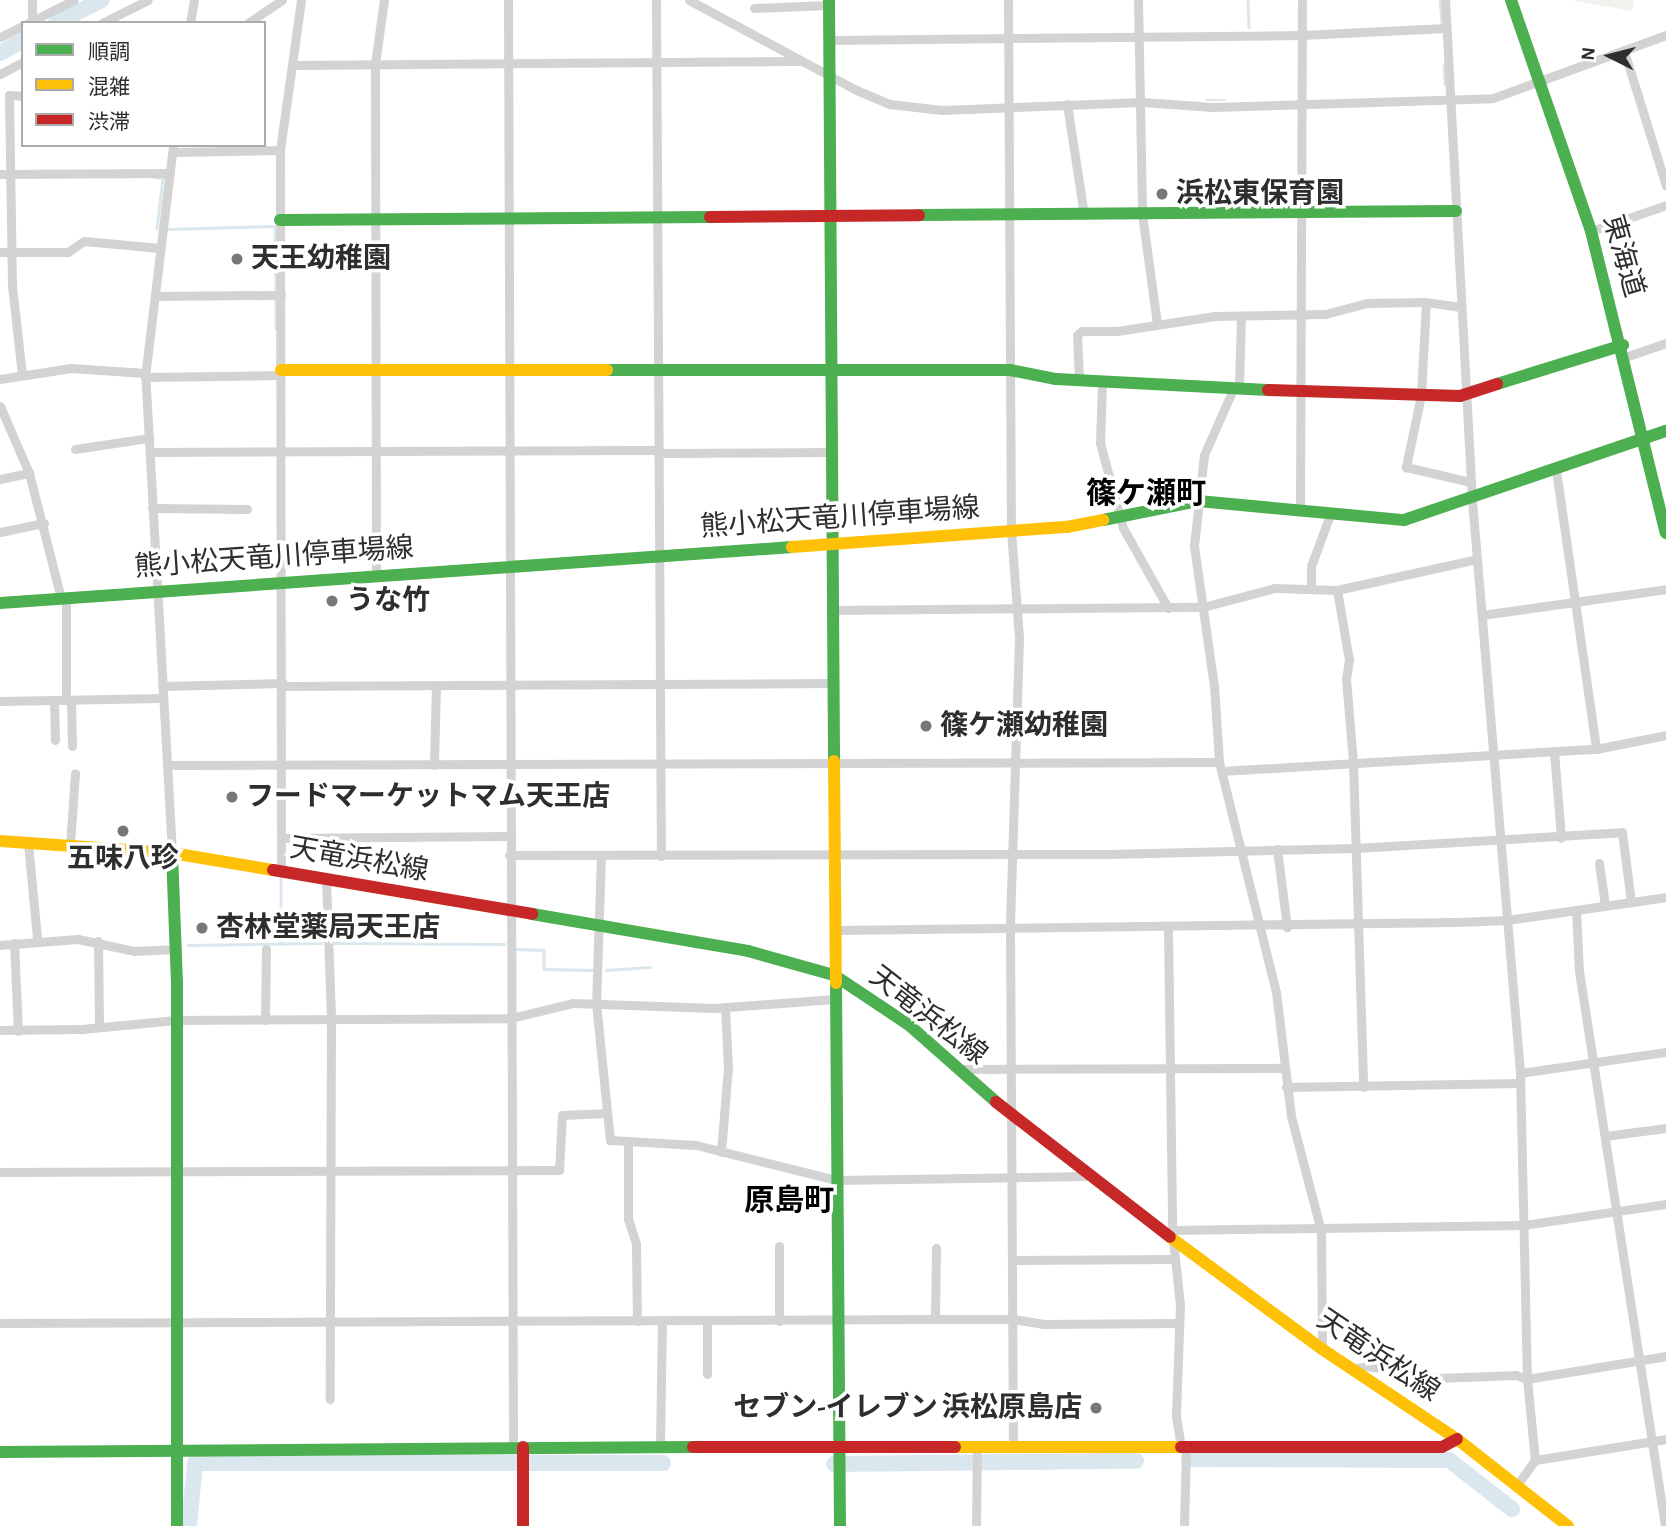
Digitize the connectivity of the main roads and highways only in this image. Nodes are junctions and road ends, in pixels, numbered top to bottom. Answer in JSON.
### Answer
{"nodes":[{"id":1,"x":1511,"y":0,"type":"edge"},
{"id":2,"x":829,"y":3,"type":"edge"},
{"id":3,"x":1456,"y":211,"type":"road end"},
{"id":4,"x":829,"y":214,"type":"junction"},
{"id":5,"x":280,"y":220,"type":"road end"},
{"id":6,"x":1624,"y":351,"type":"junction"},
{"id":7,"x":830,"y":369,"type":"junction"},
{"id":8,"x":281,"y":372,"type":"road end"},
{"id":9,"x":1666,"y":431,"type":"edge"},
{"id":10,"x":1645,"y":438,"type":"junction"},
{"id":11,"x":1666,"y":533,"type":"edge"},
{"id":12,"x":831,"y":543,"type":"junction"},
{"id":13,"x":0,"y":603,"type":"edge"},
{"id":14,"x":0,"y":841,"type":"edge"},
{"id":15,"x":172,"y":853,"type":"junction"},
{"id":16,"x":834,"y":975,"type":"junction"},
{"id":17,"x":1457,"y":1439,"type":"junction"},
{"id":18,"x":177,"y":1451,"type":"junction"},
{"id":19,"x":0,"y":1452,"type":"edge"},
{"id":20,"x":520,"y":1455,"type":"junction"},
{"id":21,"x":839,"y":1457,"type":"junction"},
{"id":22,"x":177,"y":1526,"type":"edge"},
{"id":23,"x":523,"y":1526,"type":"edge"},
{"id":24,"x":840,"y":1526,"type":"edge"},
{"id":25,"x":1568,"y":1526,"type":"edge"}],
"edges":[{"from":1,"to":6,"type":"main road","name":"東海道"},
{"from":2,"to":4,"type":"main road"},
{"from":3,"to":4,"type":"main road"},
{"from":4,"to":5,"type":"main road"},
{"from":4,"to":7,"type":"main road"},
{"from":6,"to":7,"type":"main road"},
{"from":6,"to":10,"type":"main road","name":"東海道"},
{"from":7,"to":8,"type":"main road"},
{"from":7,"to":12,"type":"main road"},
{"from":9,"to":10,"type":"main road","name":"熊小松天竜川停車場線"},
{"from":10,"to":11,"type":"main road","name":"東海道"},
{"from":10,"to":12,"type":"main road","name":"熊小松天竜川停車場線"},
{"from":12,"to":13,"type":"main road","name":"熊小松天竜川停車場線"},
{"from":12,"to":16,"type":"main road"},
{"from":14,"to":15,"type":"main road","name":"天竜浜松線"},
{"from":15,"to":16,"type":"main road","name":"天竜浜松線"},
{"from":15,"to":18,"type":"main road"},
{"from":16,"to":17,"type":"main road","name":"天竜浜松線"},
{"from":16,"to":21,"type":"main road"},
{"from":17,"to":21,"type":"main road"},
{"from":17,"to":25,"type":"main road","name":"天竜浜松線"},
{"from":18,"to":19,"type":"main road"},
{"from":18,"to":20,"type":"main road"},
{"from":18,"to":22,"type":"main road"},
{"from":20,"to":21,"type":"main road"},
{"from":20,"to":23,"type":"main road"},
{"from":21,"to":24,"type":"main road"}]}
